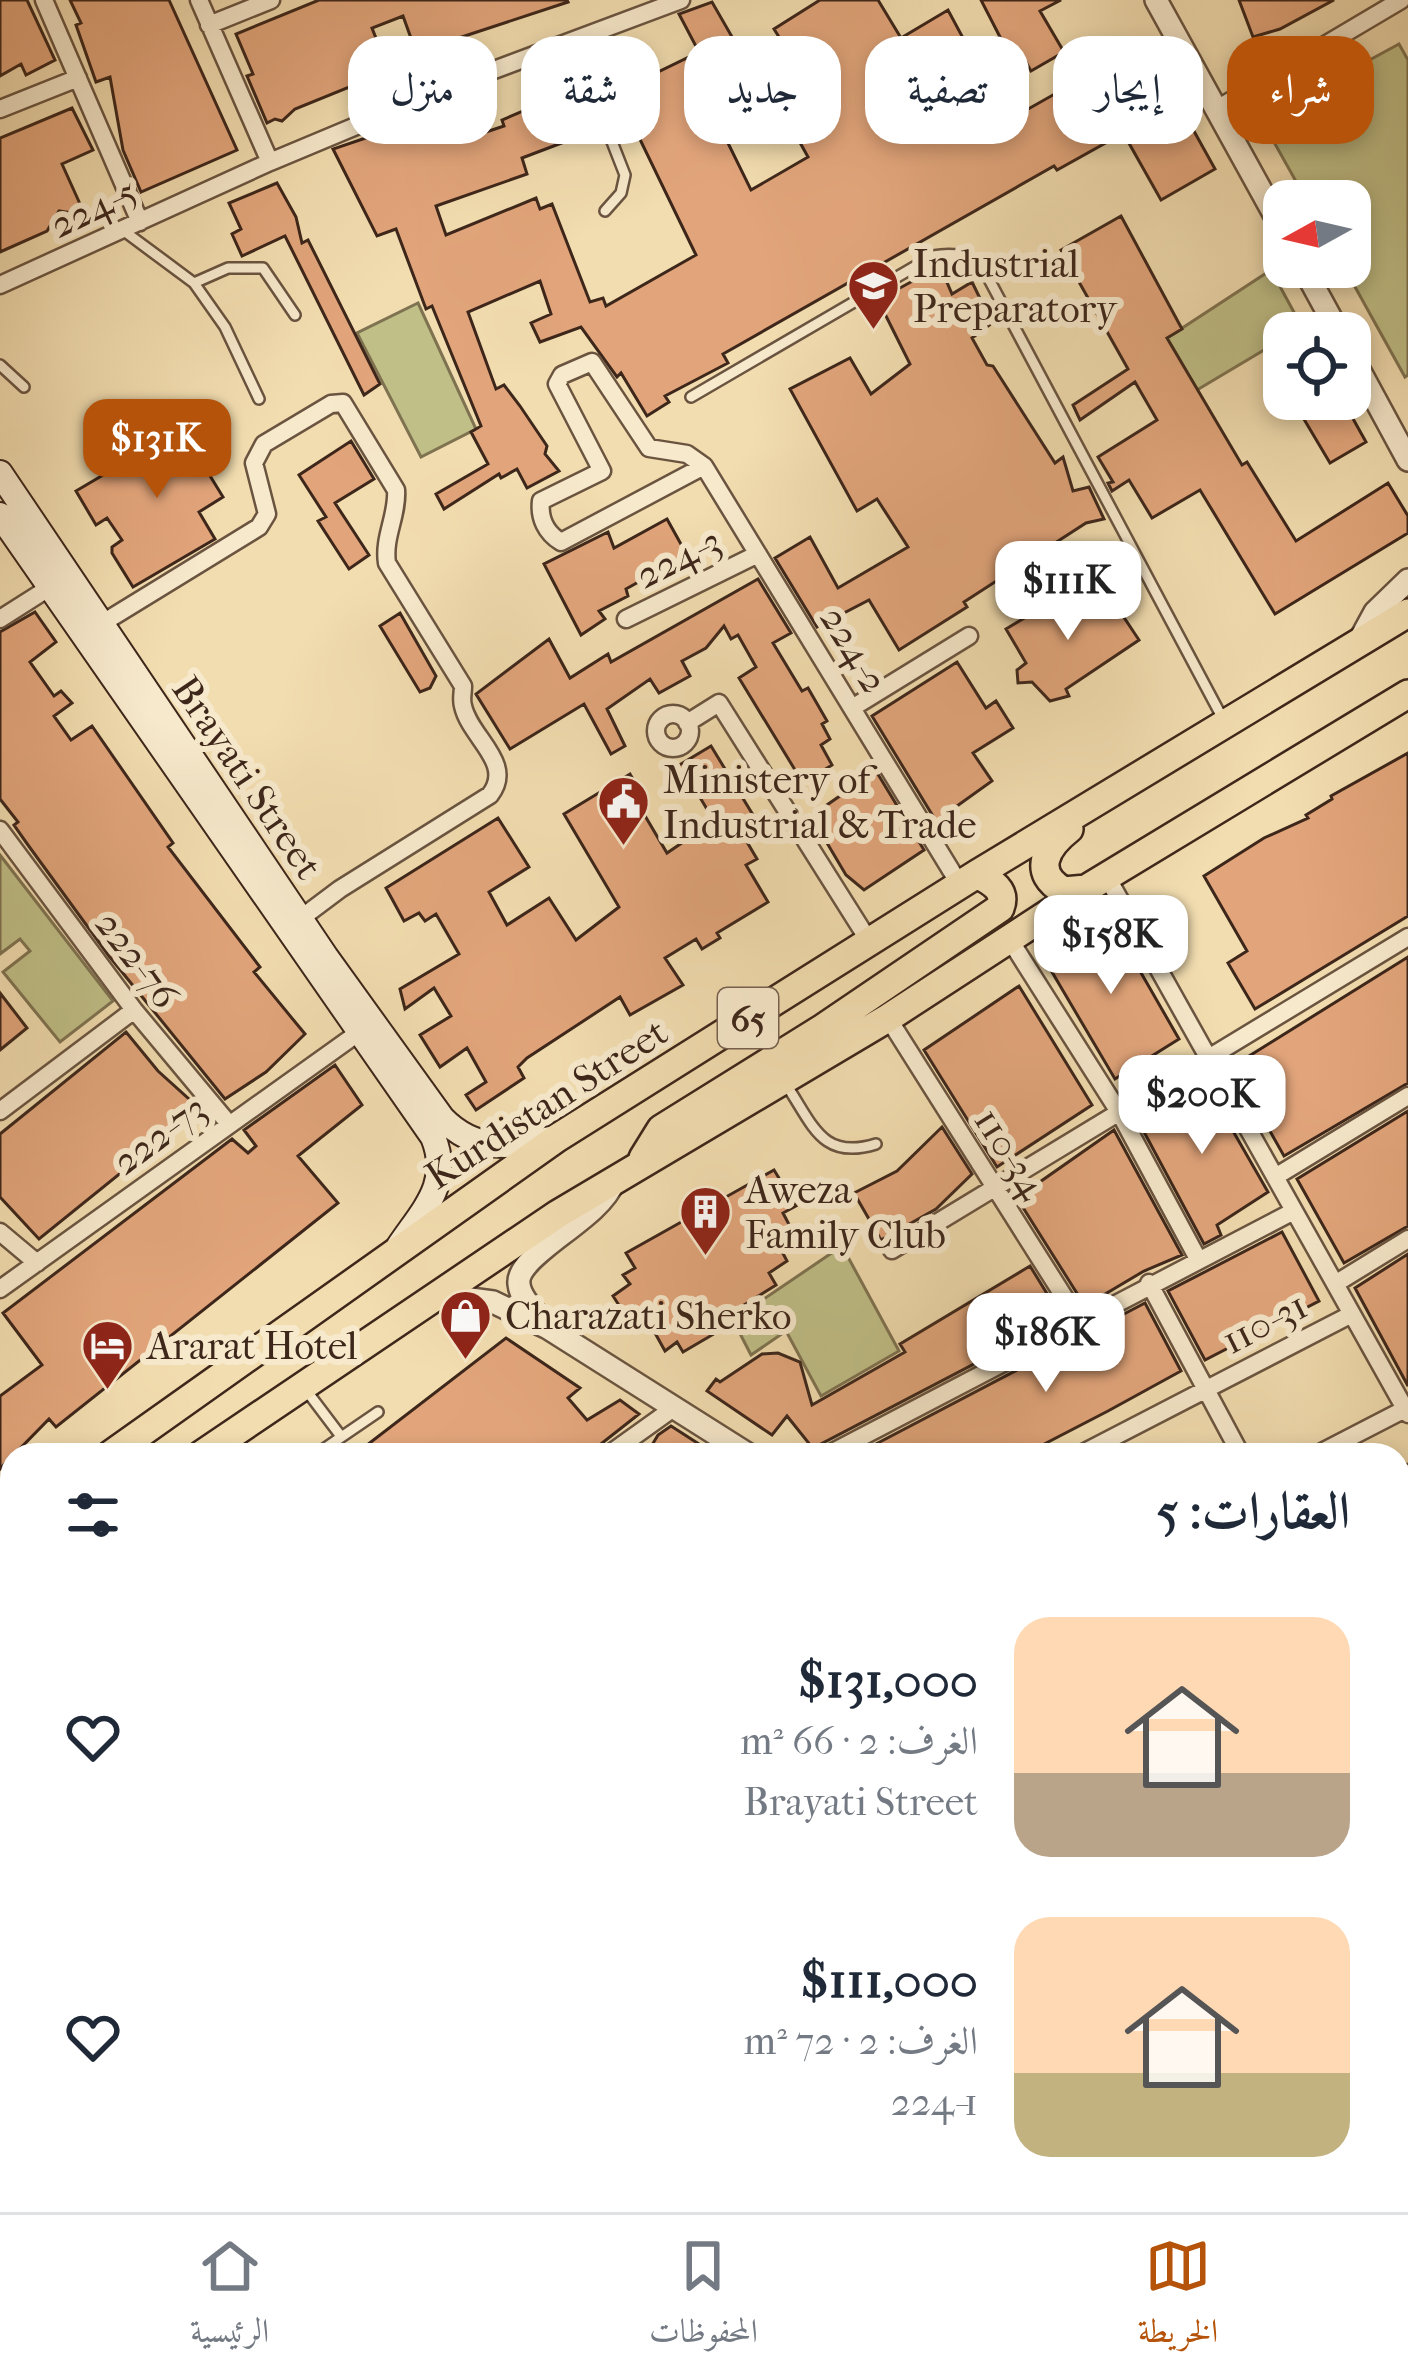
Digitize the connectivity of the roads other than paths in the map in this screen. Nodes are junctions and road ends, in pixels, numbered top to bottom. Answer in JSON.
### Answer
{"nodes":[{"id":1,"x":44,"y":0,"type":"edge"},
{"id":2,"x":199,"y":0,"type":"edge"},
{"id":3,"x":271,"y":0,"type":"edge"},
{"id":4,"x":681,"y":0,"type":"edge"},
{"id":5,"x":1156,"y":0,"type":"edge"},
{"id":6,"x":1395,"y":2,"type":"edge"},
{"id":7,"x":633,"y":9,"type":"edge"},
{"id":8,"x":209,"y":26,"type":"junction"},
{"id":9,"x":585,"y":36,"type":"edge"},
{"id":10,"x":521,"y":62,"type":"edge"},
{"id":11,"x":78,"y":78,"type":"junction"},
{"id":12,"x":0,"y":109,"type":"edge"},
{"id":13,"x":1217,"y":109,"type":"junction"},
{"id":14,"x":613,"y":144,"type":"edge"},
{"id":15,"x":270,"y":162,"type":"junction"},
{"id":16,"x":1263,"y":193,"type":"edge"},
{"id":17,"x":604,"y":211,"type":"dead end"},
{"id":18,"x":132,"y":226,"type":"junction"},
{"id":19,"x":194,"y":283,"type":"junction"},
{"id":20,"x":0,"y":285,"type":"edge"},
{"id":21,"x":296,"y":315,"type":"dead end"},
{"id":22,"x":0,"y":364,"type":"edge"},
{"id":23,"x":24,"y":387,"type":"dead end"},
{"id":24,"x":1371,"y":392,"type":"edge"},
{"id":25,"x":692,"y":397,"type":"dead end"},
{"id":26,"x":259,"y":399,"type":"dead end"},
{"id":27,"x":1408,"y":460,"type":"edge"},
{"id":28,"x":704,"y":466,"type":"junction"},
{"id":29,"x":0,"y":472,"type":"edge"},
{"id":30,"x":0,"y":515,"type":"edge"},
{"id":31,"x":758,"y":554,"type":"junction"},
{"id":32,"x":1408,"y":580,"type":"edge"},
{"id":33,"x":59,"y":581,"type":"junction"},
{"id":34,"x":1408,"y":614,"type":"edge"},
{"id":35,"x":0,"y":619,"type":"edge"},
{"id":36,"x":626,"y":619,"type":"dead end"},
{"id":37,"x":101,"y":623,"type":"junction"},
{"id":38,"x":969,"y":637,"type":"dead end"},
{"id":39,"x":1357,"y":646,"type":"junction"},
{"id":40,"x":1408,"y":694,"type":"edge"},
{"id":41,"x":852,"y":708,"type":"junction"},
{"id":42,"x":687,"y":723,"type":"dead end"},
{"id":43,"x":1226,"y":723,"type":"junction"},
{"id":44,"x":1102,"y":798,"type":"junction"},
{"id":45,"x":0,"y":830,"type":"edge"},
{"id":46,"x":969,"y":880,"type":"junction"},
{"id":47,"x":1096,"y":883,"type":"junction"},
{"id":48,"x":300,"y":919,"type":"junction"},
{"id":49,"x":1408,"y":937,"type":"edge"},
{"id":50,"x":1010,"y":940,"type":"junction"},
{"id":51,"x":869,"y":941,"type":"junction"},
{"id":52,"x":134,"y":1010,"type":"junction"},
{"id":53,"x":888,"y":1018,"type":"junction"},
{"id":54,"x":365,"y":1028,"type":"junction"},
{"id":55,"x":1208,"y":1058,"type":"junction"},
{"id":56,"x":782,"y":1079,"type":"junction"},
{"id":57,"x":1408,"y":1096,"type":"edge"},
{"id":58,"x":0,"y":1112,"type":"edge"},
{"id":59,"x":1119,"y":1112,"type":"junction"},
{"id":60,"x":229,"y":1124,"type":"junction"},
{"id":61,"x":557,"y":1138,"type":"junction"},
{"id":62,"x":876,"y":1144,"type":"dead end"},
{"id":63,"x":638,"y":1166,"type":"junction"},
{"id":64,"x":1275,"y":1178,"type":"junction"},
{"id":65,"x":613,"y":1181,"type":"junction"},
{"id":66,"x":994,"y":1188,"type":"junction"},
{"id":67,"x":1294,"y":1211,"type":"junction"},
{"id":68,"x":0,"y":1232,"type":"edge"},
{"id":69,"x":1408,"y":1238,"type":"edge"},
{"id":70,"x":398,"y":1248,"type":"junction"},
{"id":71,"x":892,"y":1250,"type":"dead end"},
{"id":72,"x":1198,"y":1259,"type":"junction"},
{"id":73,"x":37,"y":1263,"type":"junction"},
{"id":74,"x":1149,"y":1283,"type":"junction"},
{"id":75,"x":1335,"y":1284,"type":"junction"},
{"id":76,"x":0,"y":1289,"type":"edge"},
{"id":77,"x":440,"y":1295,"type":"junction"},
{"id":78,"x":1352,"y":1313,"type":"junction"},
{"id":79,"x":1080,"y":1322,"type":"junction"},
{"id":80,"x":548,"y":1328,"type":"junction"},
{"id":81,"x":303,"y":1386,"type":"junction"},
{"id":82,"x":1206,"y":1389,"type":"junction"},
{"id":83,"x":675,"y":1407,"type":"junction"},
{"id":84,"x":378,"y":1412,"type":"dead end"},
{"id":85,"x":1407,"y":1412,"type":"edge"},
{"id":86,"x":340,"y":1435,"type":"junction"},
{"id":87,"x":127,"y":1443,"type":"edge"},
{"id":88,"x":223,"y":1443,"type":"edge"},
{"id":89,"x":330,"y":1443,"type":"edge"},
{"id":90,"x":625,"y":1443,"type":"edge"},
{"id":91,"x":730,"y":1443,"type":"edge"},
{"id":92,"x":849,"y":1443,"type":"edge"},
{"id":93,"x":1102,"y":1443,"type":"edge"},
{"id":94,"x":1235,"y":1443,"type":"edge"},
{"id":95,"x":1341,"y":1443,"type":"edge"}],
"edges":[{"from":1,"to":11,"type":"street"},
{"from":2,"to":8,"type":"street"},
{"from":3,"to":8,"type":"street"},
{"from":4,"to":7,"type":"street","name":"224-5"},
{"from":5,"to":13,"type":"street"},
{"from":6,"to":13,"type":"street"},
{"from":7,"to":9,"type":"street","name":"224-5"},
{"from":8,"to":15,"type":"street"},
{"from":10,"to":15,"type":"street","name":"224-5"},
{"from":11,"to":12,"type":"street"},
{"from":11,"to":18,"type":"street"},
{"from":13,"to":16,"type":"street"},
{"from":14,"to":17,"type":"lane"},
{"from":15,"to":18,"type":"street","name":"224-5"},
{"from":18,"to":19,"type":"lane"},
{"from":18,"to":20,"type":"street","name":"224-5"},
{"from":19,"to":21,"type":"lane"},
{"from":19,"to":26,"type":"lane"},
{"from":22,"to":23,"type":"lane"},
{"from":24,"to":27,"type":"street"},
{"from":25,"to":43,"type":"lane"},
{"from":28,"to":28,"type":"street","name":"224-2"},
{"from":28,"to":31,"type":"street","name":"224-2"},
{"from":29,"to":33,"type":"main road","name":"Brayati Street"},
{"from":30,"to":33,"type":"main road","name":"Brayati Street"},
{"from":31,"to":36,"type":"street","name":"224-3"},
{"from":31,"to":41,"type":"street","name":"224-2"},
{"from":32,"to":39,"type":"street"},
{"from":33,"to":35,"type":"street"},
{"from":33,"to":37,"type":"main road","name":"Brayati Street"},
{"from":33,"to":54,"type":"main road","name":"Brayati Street"},
{"from":34,"to":39,"type":"highway","name":"Kurdistan Street","number":"65"},
{"from":37,"to":48,"type":"main road","name":"Brayati Street"},
{"from":37,"to":48,"type":"street"},
{"from":38,"to":41,"type":"street"},
{"from":39,"to":43,"type":"highway","name":"Kurdistan Street","number":"65"},
{"from":40,"to":47,"type":"highway","number":"65"},
{"from":41,"to":46,"type":"street","name":"224-2"},
{"from":42,"to":51,"type":"street"},
{"from":43,"to":44,"type":"highway","name":"Kurdistan Street","number":"65"},
{"from":44,"to":46,"type":"highway","name":"Kurdistan Street","number":"65"},
{"from":44,"to":47,"type":"highway"},
{"from":45,"to":52,"type":"street","name":"222-76"},
{"from":46,"to":51,"type":"highway","name":"Kurdistan Street","number":"65"},
{"from":46,"to":63,"type":"highway"},
{"from":47,"to":50,"type":"highway","number":"65"},
{"from":47,"to":55,"type":"street"},
{"from":48,"to":54,"type":"main road","name":"Brayati Street"},
{"from":49,"to":55,"type":"street"},
{"from":50,"to":53,"type":"highway","number":"65"},
{"from":50,"to":59,"type":"street"},
{"from":51,"to":61,"type":"highway","name":"Kurdistan Street","number":"65"},
{"from":52,"to":58,"type":"street"},
{"from":52,"to":60,"type":"street","name":"222-76"},
{"from":53,"to":56,"type":"highway","number":"65"},
{"from":53,"to":66,"type":"street","name":"110-34"},
{"from":54,"to":60,"type":"street","name":"222-73"},
{"from":54,"to":61,"type":"main road"},
{"from":54,"to":70,"type":"main road"},
{"from":55,"to":59,"type":"street"},
{"from":55,"to":64,"type":"street"},
{"from":56,"to":62,"type":"lane"},
{"from":56,"to":63,"type":"highway","number":"65"},
{"from":57,"to":64,"type":"street"},
{"from":59,"to":66,"type":"street"},
{"from":59,"to":72,"type":"street"},
{"from":60,"to":73,"type":"street","name":"222-73"},
{"from":61,"to":70,"type":"highway","name":"Kurdistan Street","number":"65"},
{"from":63,"to":65,"type":"highway","number":"65"},
{"from":64,"to":67,"type":"street"},
{"from":65,"to":77,"type":"highway","number":"65"},
{"from":65,"to":80,"type":"street"},
{"from":66,"to":71,"type":"street"},
{"from":66,"to":79,"type":"street","name":"110-34"},
{"from":67,"to":72,"type":"street"},
{"from":67,"to":75,"type":"street"},
{"from":68,"to":73,"type":"street"},
{"from":69,"to":75,"type":"street"},
{"from":70,"to":87,"type":"highway","name":"Kurdistan Street","number":"65"},
{"from":72,"to":74,"type":"street"},
{"from":73,"to":76,"type":"street","name":"222-73"},
{"from":74,"to":79,"type":"street"},
{"from":74,"to":82,"type":"street"},
{"from":75,"to":78,"type":"street"},
{"from":77,"to":80,"type":"street"},
{"from":77,"to":81,"type":"highway","number":"65"},
{"from":78,"to":82,"type":"street","name":"110-31"},
{"from":78,"to":85,"type":"street"},
{"from":79,"to":92,"type":"street"},
{"from":80,"to":83,"type":"street"},
{"from":81,"to":86,"type":"lane"},
{"from":81,"to":88,"type":"highway","number":"65"},
{"from":82,"to":93,"type":"street","name":"110-31"},
{"from":82,"to":94,"type":"street"},
{"from":83,"to":90,"type":"street"},
{"from":83,"to":91,"type":"street"},
{"from":84,"to":86,"type":"lane"},
{"from":85,"to":95,"type":"street"},
{"from":86,"to":89,"type":"lane"}]}
